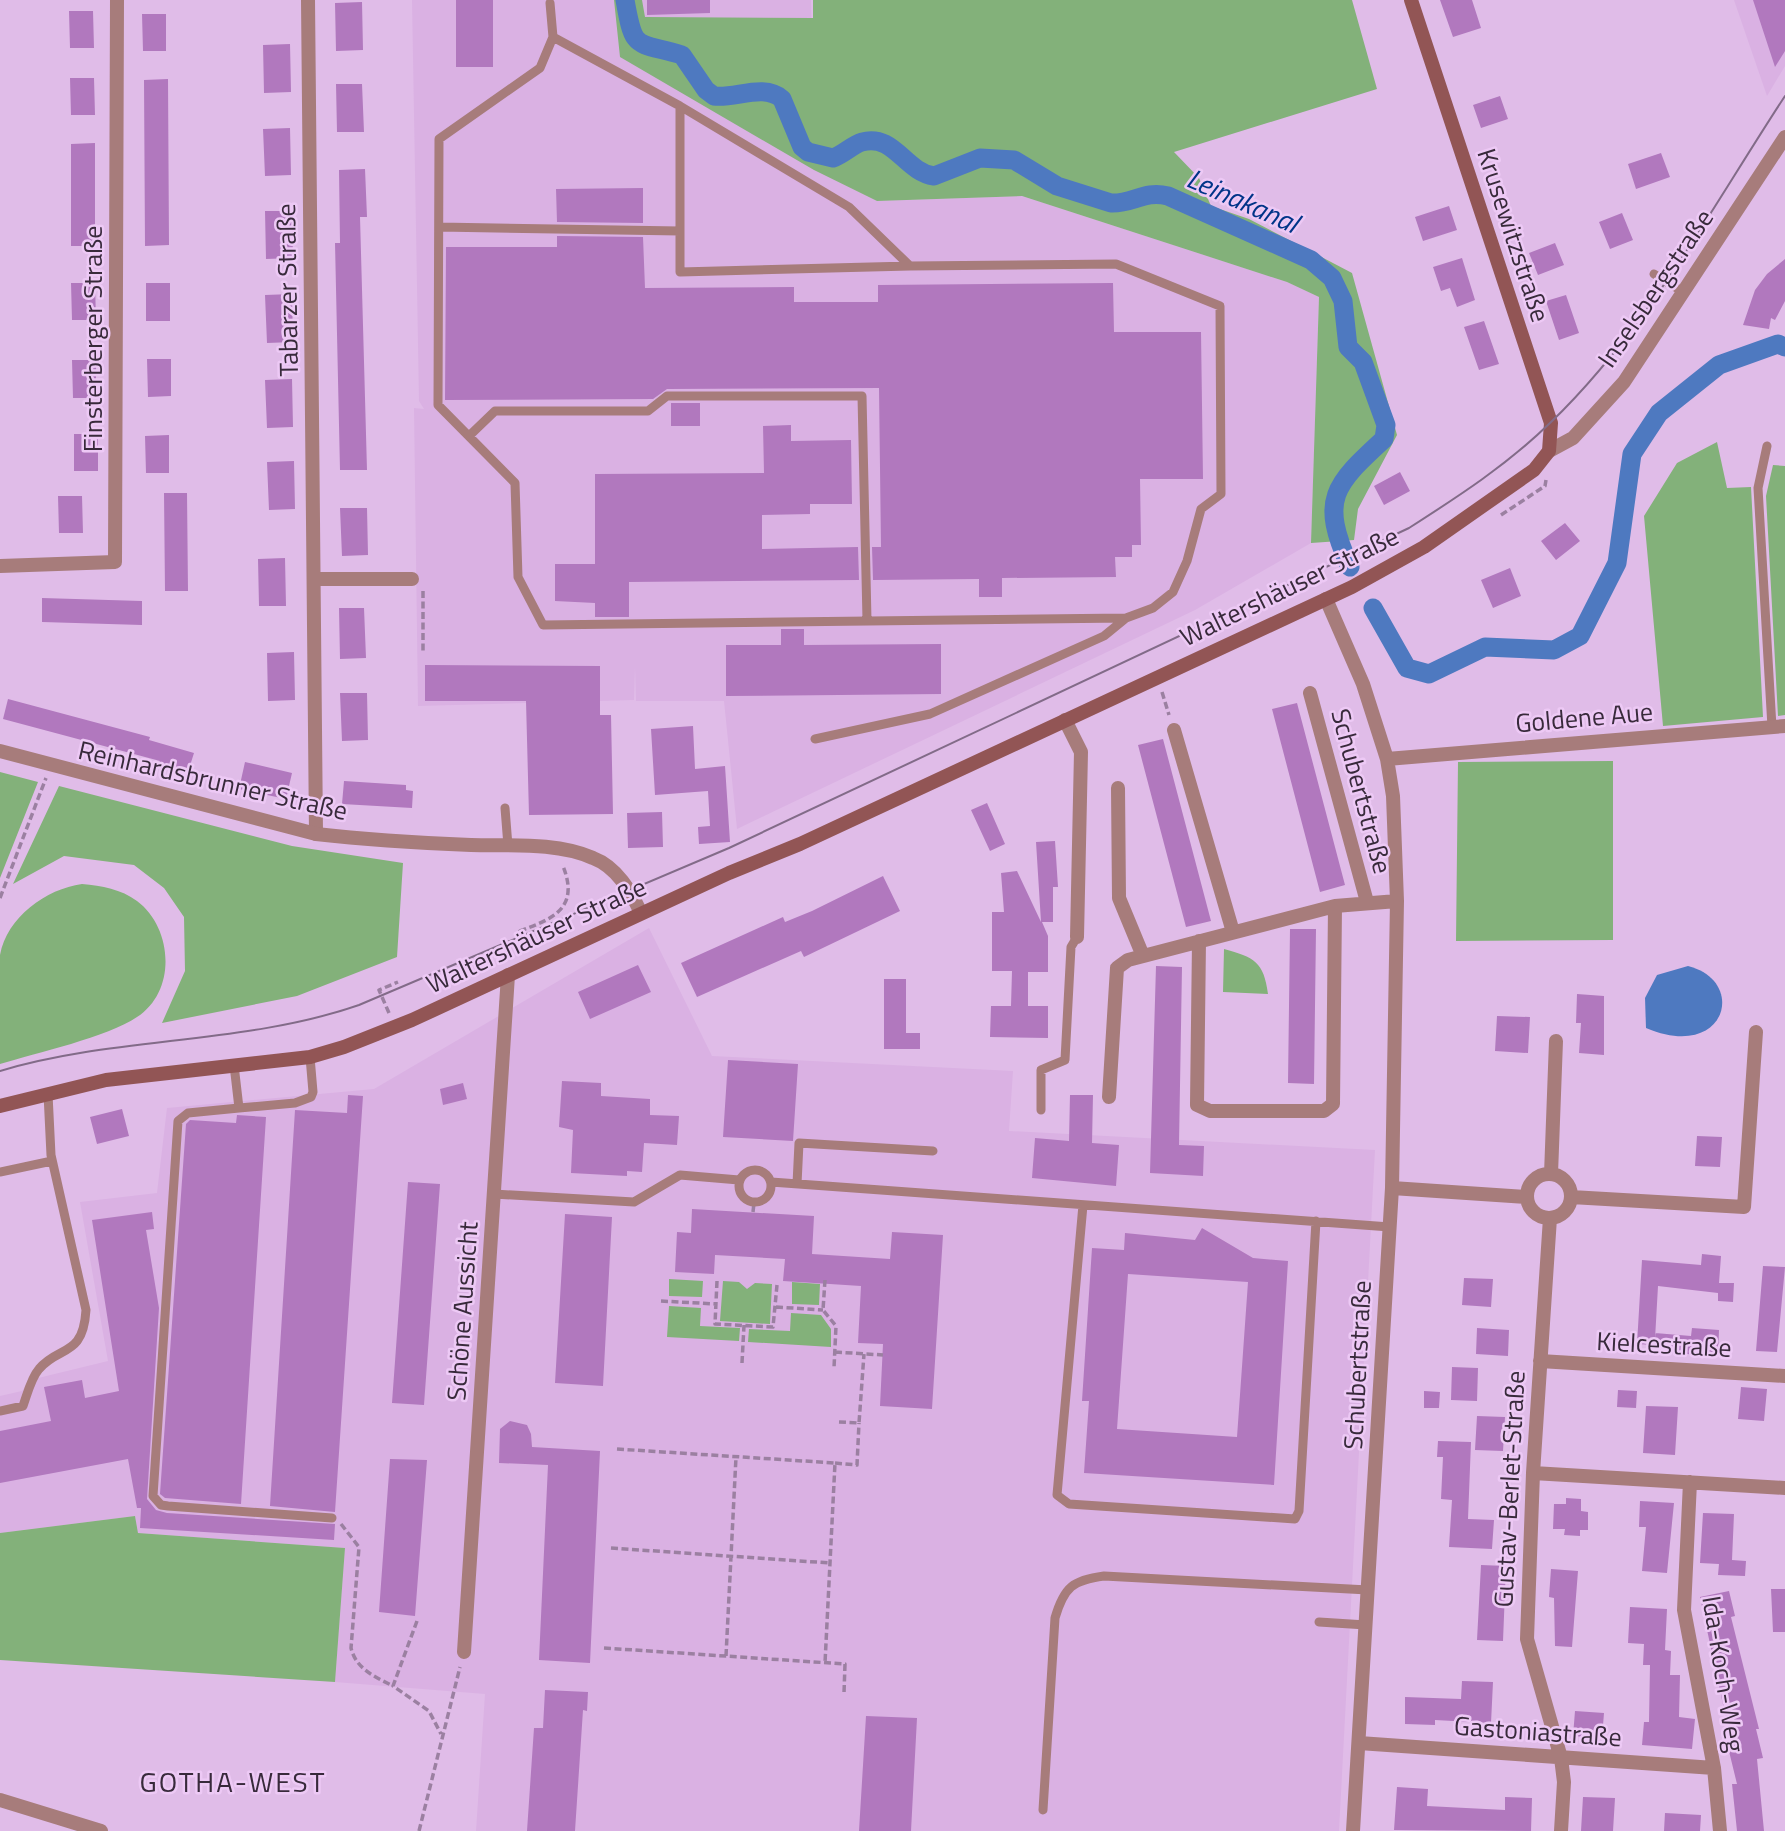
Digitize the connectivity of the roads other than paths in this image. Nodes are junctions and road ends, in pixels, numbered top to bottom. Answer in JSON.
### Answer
{"nodes":[{"id":1,"x":117,"y":0,"type":"edge"},
{"id":2,"x":308,"y":0,"type":"edge"},
{"id":3,"x":1412,"y":0,"type":"edge"},
{"id":4,"x":550,"y":3,"type":"dead end"},
{"id":5,"x":553,"y":37,"type":"junction"},
{"id":6,"x":680,"y":106,"type":"junction"},
{"id":7,"x":1785,"y":136,"type":"edge"},
{"id":8,"x":439,"y":227,"type":"junction"},
{"id":9,"x":680,"y":231,"type":"junction"},
{"id":10,"x":910,"y":266,"type":"junction"},
{"id":11,"x":1654,"y":274,"type":"dead end"},
{"id":12,"x":1683,"y":292,"type":"junction"},
{"id":13,"x":469,"y":436,"type":"junction"},
{"id":14,"x":1767,"y":446,"type":"dead end"},
{"id":15,"x":1549,"y":451,"type":"junction"},
{"id":16,"x":0,"y":566,"type":"edge"},
{"id":17,"x":314,"y":579,"type":"junction"},
{"id":18,"x":412,"y":579,"type":"road end"},
{"id":19,"x":1326,"y":599,"type":"junction"},
{"id":20,"x":1126,"y":618,"type":"junction"},
{"id":21,"x":867,"y":620,"type":"junction"},
{"id":22,"x":1310,"y":692,"type":"dead end"},
{"id":23,"x":1065,"y":720,"type":"junction"},
{"id":24,"x":1779,"y":726,"type":"edge"},
{"id":25,"x":1174,"y":730,"type":"road end"},
{"id":26,"x":815,"y":738,"type":"dead end"},
{"id":27,"x":0,"y":751,"type":"edge"},
{"id":28,"x":1387,"y":759,"type":"junction"},
{"id":29,"x":1118,"y":788,"type":"dead end"},
{"id":30,"x":505,"y":808,"type":"dead end"},
{"id":31,"x":316,"y":834,"type":"junction"},
{"id":32,"x":508,"y":846,"type":"junction"},
{"id":33,"x":1397,"y":901,"type":"junction"},
{"id":34,"x":1367,"y":902,"type":"junction"},
{"id":35,"x":1335,"y":906,"type":"junction"},
{"id":36,"x":641,"y":913,"type":"junction"},
{"id":37,"x":1233,"y":932,"type":"junction"},
{"id":38,"x":1077,"y":937,"type":"joint"},
{"id":39,"x":1199,"y":941,"type":"junction"},
{"id":40,"x":1143,"y":956,"type":"junction"},
{"id":41,"x":508,"y":975,"type":"junction"},
{"id":42,"x":1756,"y":1032,"type":"dead end"},
{"id":43,"x":1556,"y":1041,"type":"dead end"},
{"id":44,"x":310,"y":1057,"type":"junction"},
{"id":45,"x":233,"y":1065,"type":"junction"},
{"id":46,"x":48,"y":1094,"type":"junction"},
{"id":47,"x":1109,"y":1097,"type":"dead end"},
{"id":48,"x":0,"y":1106,"type":"edge"},
{"id":49,"x":239,"y":1108,"type":"junction"},
{"id":50,"x":1041,"y":1110,"type":"dead end"},
{"id":51,"x":933,"y":1151,"type":"dead end"},
{"id":52,"x":52,"y":1161,"type":"junction"},
{"id":53,"x":0,"y":1172,"type":"edge"},
{"id":54,"x":1551,"y":1174,"type":"junction"},
{"id":55,"x":739,"y":1180,"type":"junction"},
{"id":56,"x":771,"y":1182,"type":"junction"},
{"id":57,"x":797,"y":1184,"type":"junction"},
{"id":58,"x":1392,"y":1188,"type":"junction"},
{"id":59,"x":495,"y":1194,"type":"junction"},
{"id":60,"x":1527,"y":1196,"type":"junction"},
{"id":61,"x":1571,"y":1198,"type":"junction"},
{"id":62,"x":1083,"y":1205,"type":"junction"},
{"id":63,"x":1550,"y":1218,"type":"junction"},
{"id":64,"x":1316,"y":1221,"type":"junction"},
{"id":65,"x":1390,"y":1227,"type":"junction"},
{"id":66,"x":1539,"y":1361,"type":"junction"},
{"id":67,"x":1785,"y":1376,"type":"edge"},
{"id":68,"x":0,"y":1411,"type":"edge"},
{"id":69,"x":1533,"y":1473,"type":"junction"},
{"id":70,"x":1690,"y":1482,"type":"junction"},
{"id":71,"x":1785,"y":1488,"type":"edge"},
{"id":72,"x":332,"y":1518,"type":"road end"},
{"id":73,"x":1368,"y":1590,"type":"junction"},
{"id":74,"x":1320,"y":1622,"type":"dead end"},
{"id":75,"x":1366,"y":1625,"type":"junction"},
{"id":76,"x":464,"y":1652,"type":"road end"},
{"id":77,"x":1359,"y":1743,"type":"junction"},
{"id":78,"x":1561,"y":1758,"type":"junction"},
{"id":79,"x":1714,"y":1768,"type":"junction"},
{"id":80,"x":0,"y":1800,"type":"edge"},
{"id":81,"x":1043,"y":1811,"type":"dead end"},
{"id":82,"x":101,"y":1831,"type":"edge"},
{"id":83,"x":1353,"y":1831,"type":"edge"},
{"id":84,"x":1561,"y":1831,"type":"edge"},
{"id":85,"x":1720,"y":1831,"type":"edge"}],
"edges":[{"from":1,"to":16,"type":"street","name":"Finsterberger Straße"},
{"from":2,"to":17,"type":"street","name":"Tabarzer Straße"},
{"from":3,"to":15,"type":"main road","name":"Krusewitzstraße"},
{"from":4,"to":5,"type":"lane"},
{"from":5,"to":6,"type":"lane"},
{"from":5,"to":8,"type":"lane"},
{"from":6,"to":9,"type":"lane"},
{"from":6,"to":10,"type":"lane"},
{"from":7,"to":12,"type":"street","name":"Inselsbergstraße"},
{"from":8,"to":9,"type":"lane"},
{"from":8,"to":13,"type":"lane"},
{"from":9,"to":10,"type":"lane"},
{"from":10,"to":20,"type":"lane"},
{"from":11,"to":12,"type":"lane"},
{"from":12,"to":15,"type":"street","name":"Inselsbergstraße"},
{"from":13,"to":21,"type":"lane"},
{"from":13,"to":21,"type":"lane"},
{"from":14,"to":24,"type":"lane"},
{"from":15,"to":19,"type":"main road","name":"Waltershäuser Straße"},
{"from":17,"to":18,"type":"street"},
{"from":17,"to":31,"type":"street","name":"Tabarzer Straße"},
{"from":19,"to":23,"type":"main road","name":"Waltershäuser Straße"},
{"from":19,"to":28,"type":"street","name":"Schubertstraße"},
{"from":20,"to":21,"type":"lane"},
{"from":20,"to":26,"type":"lane"},
{"from":22,"to":34,"type":"street","name":"Schubertstraße"},
{"from":23,"to":36,"type":"main road","name":"Waltershäuser Straße"},
{"from":23,"to":38,"type":"street"},
{"from":24,"to":28,"type":"street","name":"Goldene Aue"},
{"from":25,"to":37,"type":"street"},
{"from":27,"to":31,"type":"street","name":"Reinhardsbrunner Straße"},
{"from":28,"to":33,"type":"street","name":"Schubertstraße"},
{"from":29,"to":40,"type":"street"},
{"from":30,"to":32,"type":"lane"},
{"from":31,"to":32,"type":"street","name":"Reinhardsbrunner Straße"},
{"from":32,"to":36,"type":"street","name":"Reinhardsbrunner Straße"},
{"from":33,"to":34,"type":"street","name":"Schubertstraße"},
{"from":33,"to":58,"type":"street","name":"Schubertstraße"},
{"from":34,"to":35,"type":"street","name":"Schubertstraße"},
{"from":35,"to":37,"type":"street","name":"Schubertstraße"},
{"from":35,"to":39,"type":"street"},
{"from":36,"to":41,"type":"main road","name":"Waltershäuser Straße"},
{"from":37,"to":39,"type":"street","name":"Schubertstraße"},
{"from":38,"to":50,"type":"lane"},
{"from":39,"to":40,"type":"street","name":"Schubertstraße"},
{"from":40,"to":47,"type":"street","name":"Schubertstraße"},
{"from":41,"to":44,"type":"main road","name":"Waltershäuser Straße"},
{"from":41,"to":59,"type":"street","name":"Schöne Aussicht"},
{"from":42,"to":61,"type":"street"},
{"from":43,"to":54,"type":"street"},
{"from":44,"to":45,"type":"main road","name":"Waltershäuser Straße"},
{"from":44,"to":49,"type":"lane"},
{"from":45,"to":46,"type":"main road","name":"Waltershäuser Straße"},
{"from":45,"to":49,"type":"lane"},
{"from":46,"to":48,"type":"main road","name":"Waltershäuser Straße"},
{"from":46,"to":52,"type":"lane"},
{"from":49,"to":72,"type":"lane"},
{"from":51,"to":57,"type":"lane"},
{"from":52,"to":53,"type":"lane"},
{"from":52,"to":68,"type":"lane"},
{"from":54,"to":60,"type":"street"},
{"from":54,"to":61,"type":"street"},
{"from":55,"to":56,"type":"lane"},
{"from":55,"to":56,"type":"lane"},
{"from":55,"to":59,"type":"lane"},
{"from":56,"to":57,"type":"lane"},
{"from":57,"to":62,"type":"lane"},
{"from":58,"to":60,"type":"street"},
{"from":58,"to":65,"type":"street","name":"Schubertstraße"},
{"from":59,"to":76,"type":"street","name":"Schöne Aussicht"},
{"from":60,"to":63,"type":"street"},
{"from":61,"to":63,"type":"street"},
{"from":62,"to":64,"type":"lane"},
{"from":62,"to":64,"type":"lane"},
{"from":63,"to":66,"type":"street","name":"Gustav-Berlet-Straße"},
{"from":64,"to":65,"type":"lane"},
{"from":65,"to":73,"type":"street","name":"Schubertstraße"},
{"from":66,"to":67,"type":"street","name":"Kielcestraße"},
{"from":66,"to":69,"type":"street","name":"Gustav-Berlet-Straße"},
{"from":69,"to":70,"type":"street"},
{"from":69,"to":78,"type":"street","name":"Gustav-Berlet-Straße"},
{"from":70,"to":71,"type":"street"},
{"from":70,"to":79,"type":"street","name":"Ida-Koch-Weg"},
{"from":73,"to":75,"type":"street","name":"Schubertstraße"},
{"from":73,"to":81,"type":"lane"},
{"from":74,"to":75,"type":"lane"},
{"from":75,"to":77,"type":"street","name":"Schubertstraße"},
{"from":77,"to":78,"type":"street","name":"Gastoniastraße"},
{"from":77,"to":83,"type":"street","name":"Schubertstraße"},
{"from":78,"to":79,"type":"street","name":"Gastoniastraße"},
{"from":78,"to":84,"type":"street","name":"Gustav-Berlet-Straße"},
{"from":79,"to":85,"type":"street","name":"Ida-Koch-Weg"},
{"from":80,"to":82,"type":"street"}]}
